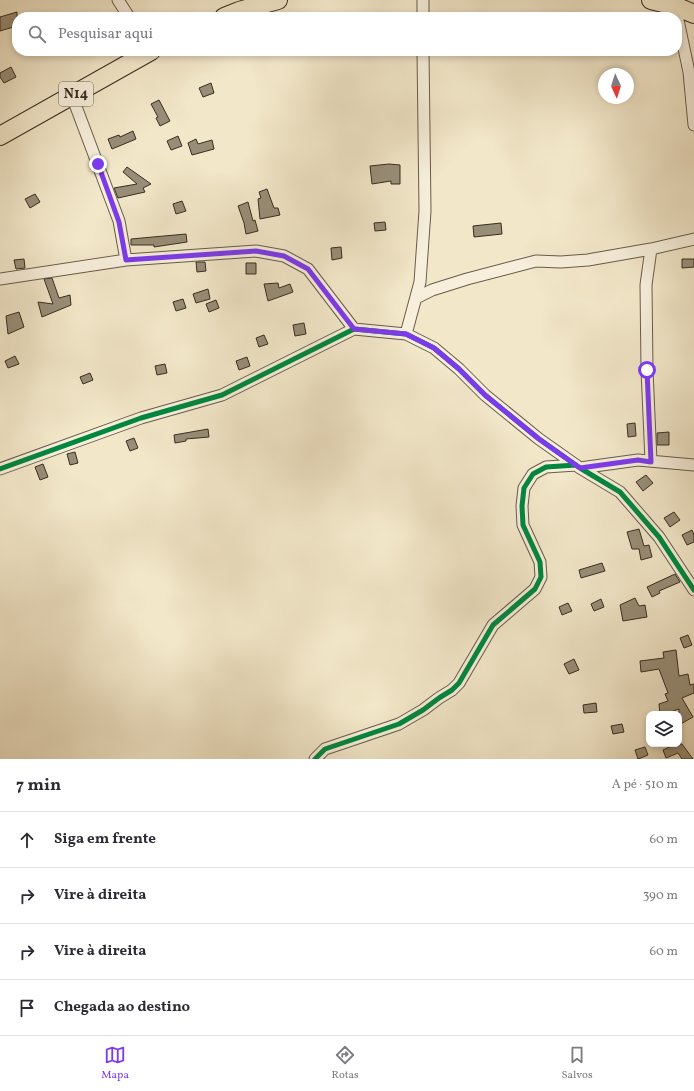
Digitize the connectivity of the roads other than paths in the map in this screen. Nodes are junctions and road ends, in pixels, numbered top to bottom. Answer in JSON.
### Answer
{"nodes":[{"id":1,"x":118,"y":0,"type":"edge"},
{"id":2,"x":278,"y":0,"type":"edge"},
{"id":3,"x":423,"y":0,"type":"edge"},
{"id":4,"x":663,"y":2,"type":"edge"},
{"id":5,"x":126,"y":12,"type":"edge"},
{"id":6,"x":236,"y":12,"type":"edge"},
{"id":7,"x":423,"y":12,"type":"edge"},
{"id":8,"x":667,"y":12,"type":"edge"},
{"id":9,"x":694,"y":14,"type":"edge"},
{"id":10,"x":682,"y":53,"type":"edge"},
{"id":11,"x":141,"y":56,"type":"edge"},
{"id":12,"x":423,"y":56,"type":"edge"},
{"id":13,"x":72,"y":96,"type":"junction"},
{"id":14,"x":694,"y":125,"type":"edge"},
{"id":15,"x":0,"y":136,"type":"edge"},
{"id":16,"x":694,"y":238,"type":"edge"},
{"id":17,"x":651,"y":249,"type":"junction"},
{"id":18,"x":126,"y":260,"type":"junction"},
{"id":19,"x":0,"y":279,"type":"edge"},
{"id":20,"x":416,"y":298,"type":"junction"},
{"id":21,"x":354,"y":329,"type":"junction"},
{"id":22,"x":406,"y":334,"type":"junction"},
{"id":23,"x":651,"y":462,"type":"junction"},
{"id":24,"x":694,"y":465,"type":"edge"},
{"id":25,"x":578,"y":467,"type":"junction"},
{"id":26,"x":0,"y":469,"type":"edge"},
{"id":27,"x":694,"y":590,"type":"edge"},
{"id":28,"x":316,"y":759,"type":"edge"}],
"edges":[{"from":1,"to":5,"type":"street"},
{"from":2,"to":6,"type":"main road"},
{"from":3,"to":7,"type":"street"},
{"from":4,"to":8,"type":"street"},
{"from":4,"to":9,"type":"main road"},
{"from":10,"to":14,"type":"street"},
{"from":11,"to":13,"type":"main road","number":"N14"},
{"from":12,"to":20,"type":"street"},
{"from":13,"to":15,"type":"main road","number":"N14"},
{"from":13,"to":18,"type":"street"},
{"from":16,"to":17,"type":"street"},
{"from":17,"to":20,"type":"street"},
{"from":17,"to":23,"type":"street"},
{"from":18,"to":19,"type":"street"},
{"from":18,"to":21,"type":"street"},
{"from":20,"to":22,"type":"street"},
{"from":21,"to":22,"type":"street"},
{"from":21,"to":26,"type":"street"},
{"from":22,"to":25,"type":"street"},
{"from":23,"to":24,"type":"street"},
{"from":23,"to":25,"type":"street"},
{"from":25,"to":27,"type":"street"},
{"from":25,"to":28,"type":"street"}]}
